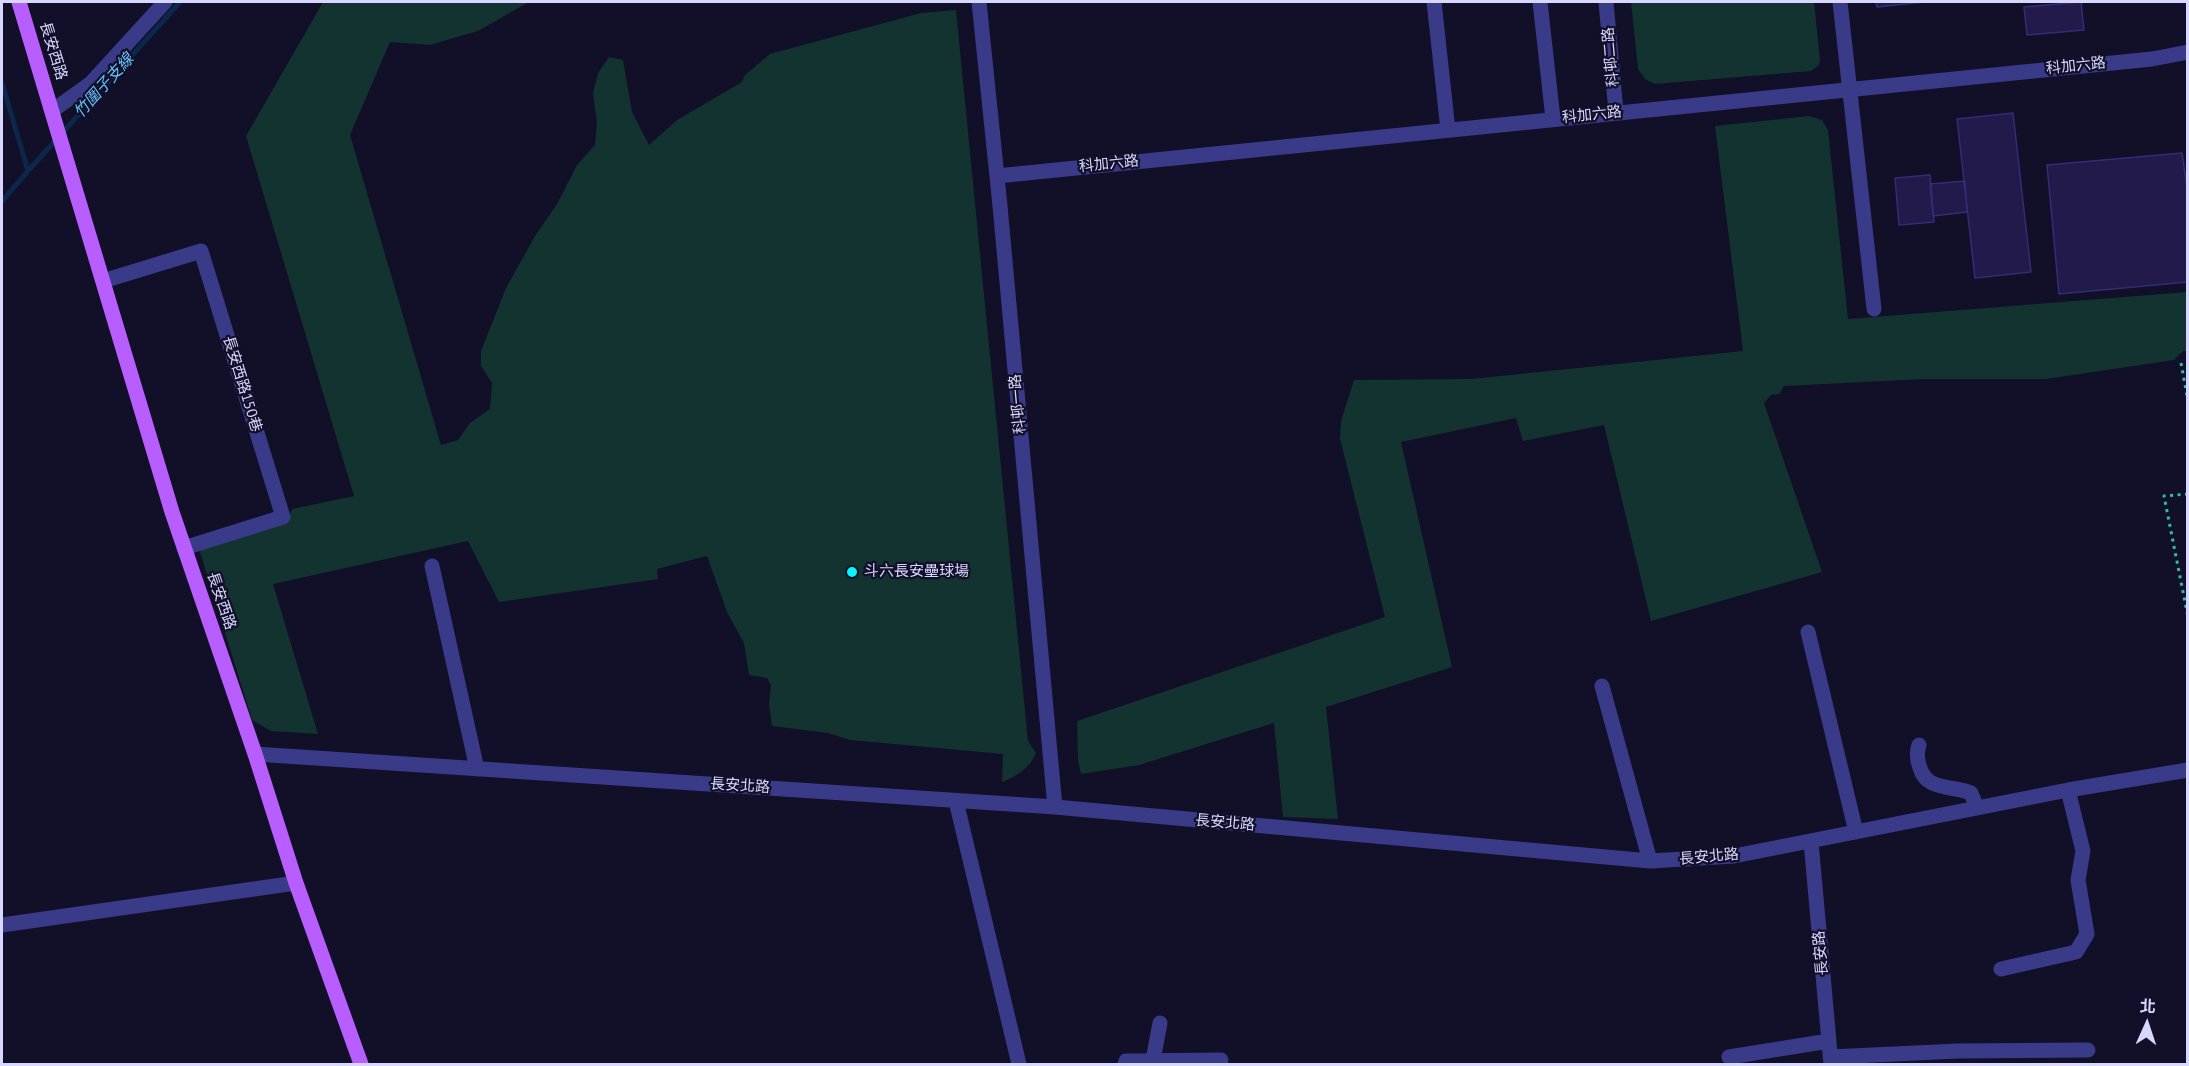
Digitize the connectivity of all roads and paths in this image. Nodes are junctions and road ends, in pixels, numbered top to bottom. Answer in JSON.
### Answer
{"nodes":[{"id":1,"x":19,"y":2,"type":"edge"},
{"id":2,"x":165,"y":2,"type":"edge"},
{"id":3,"x":979,"y":2,"type":"edge"},
{"id":4,"x":1434,"y":2,"type":"edge"},
{"id":5,"x":1540,"y":2,"type":"edge"},
{"id":6,"x":1606,"y":2,"type":"edge"},
{"id":7,"x":1840,"y":2,"type":"edge"},
{"id":8,"x":2187,"y":52,"type":"edge"},
{"id":9,"x":1850,"y":89,"type":"junction"},
{"id":10,"x":52,"y":111,"type":"junction"},
{"id":11,"x":1616,"y":112,"type":"junction"},
{"id":12,"x":1553,"y":119,"type":"junction"},
{"id":13,"x":1448,"y":130,"type":"junction"},
{"id":14,"x":997,"y":176,"type":"junction"},
{"id":15,"x":103,"y":281,"type":"junction"},
{"id":16,"x":1874,"y":309,"type":"dead end"},
{"id":17,"x":2181,"y":363,"type":"dead end"},
{"id":18,"x":2187,"y":400,"type":"edge"},
{"id":19,"x":2187,"y":494,"type":"edge"},
{"id":20,"x":184,"y":548,"type":"junction"},
{"id":21,"x":432,"y":566,"type":"dead end"},
{"id":22,"x":2187,"y":616,"type":"edge"},
{"id":23,"x":1808,"y":632,"type":"dead end"},
{"id":24,"x":1602,"y":686,"type":"dead end"},
{"id":25,"x":1919,"y":745,"type":"dead end"},
{"id":26,"x":255,"y":754,"type":"junction"},
{"id":27,"x":477,"y":769,"type":"junction"},
{"id":28,"x":2187,"y":770,"type":"edge"},
{"id":29,"x":2068,"y":790,"type":"junction"},
{"id":30,"x":956,"y":801,"type":"junction"},
{"id":31,"x":1055,"y":807,"type":"junction"},
{"id":32,"x":1977,"y":808,"type":"junction"},
{"id":33,"x":1856,"y":832,"type":"junction"},
{"id":34,"x":1811,"y":842,"type":"junction"},
{"id":35,"x":1650,"y":861,"type":"junction"},
{"id":36,"x":296,"y":883,"type":"junction"},
{"id":37,"x":2,"y":925,"type":"edge"},
{"id":38,"x":2001,"y":969,"type":"dead end"},
{"id":39,"x":1160,"y":1023,"type":"dead end"},
{"id":40,"x":2088,"y":1050,"type":"dead end"},
{"id":41,"x":1830,"y":1054,"type":"edge"},
{"id":42,"x":1729,"y":1057,"type":"dead end"},
{"id":43,"x":1153,"y":1060,"type":"junction"},
{"id":44,"x":1221,"y":1060,"type":"dead end"},
{"id":45,"x":361,"y":1065,"type":"edge"},
{"id":46,"x":1019,"y":1065,"type":"edge"},
{"id":47,"x":1125,"y":1065,"type":"edge"}],
"edges":[{"from":1,"to":10,"type":"main road","name":"長安西路"},
{"from":2,"to":10,"type":"street"},
{"from":3,"to":14,"type":"street","name":"科邨一路"},
{"from":4,"to":13,"type":"street"},
{"from":5,"to":12,"type":"street"},
{"from":6,"to":11,"type":"street","name":"科邨二路"},
{"from":7,"to":9,"type":"street"},
{"from":8,"to":9,"type":"street","name":"科加六路"},
{"from":9,"to":11,"type":"street","name":"科加六路"},
{"from":9,"to":16,"type":"street"},
{"from":10,"to":15,"type":"main road","name":"長安西路"},
{"from":11,"to":12,"type":"street","name":"科加六路"},
{"from":12,"to":13,"type":"street","name":"科加六路"},
{"from":13,"to":14,"type":"street","name":"科加六路"},
{"from":14,"to":31,"type":"street","name":"科邨一路"},
{"from":15,"to":20,"type":"main road","name":"長安西路"},
{"from":15,"to":20,"type":"street","name":"長安西路150巷"},
{"from":17,"to":18,"type":"path"},
{"from":19,"to":22,"type":"path"},
{"from":20,"to":26,"type":"main road","name":"長安西路"},
{"from":21,"to":27,"type":"street"},
{"from":23,"to":33,"type":"street"},
{"from":24,"to":35,"type":"street"},
{"from":25,"to":32,"type":"street"},
{"from":26,"to":27,"type":"street","name":"長安北路"},
{"from":26,"to":36,"type":"main road","name":"長安西路"},
{"from":27,"to":30,"type":"street","name":"長安北路"},
{"from":28,"to":29,"type":"street","name":"長安北路"},
{"from":29,"to":32,"type":"street","name":"長安北路"},
{"from":29,"to":38,"type":"street"},
{"from":30,"to":31,"type":"street","name":"長安北路"},
{"from":30,"to":46,"type":"street"},
{"from":31,"to":35,"type":"street","name":"長安北路"},
{"from":32,"to":33,"type":"street","name":"長安北路"},
{"from":33,"to":34,"type":"street","name":"長安北路"},
{"from":34,"to":35,"type":"street","name":"長安北路"},
{"from":34,"to":41,"type":"street","name":"長安路"},
{"from":36,"to":37,"type":"street"},
{"from":36,"to":45,"type":"main road","name":"長安西路"},
{"from":39,"to":43,"type":"street"},
{"from":40,"to":41,"type":"street"},
{"from":41,"to":42,"type":"street"},
{"from":43,"to":44,"type":"street"},
{"from":43,"to":47,"type":"street"}]}
